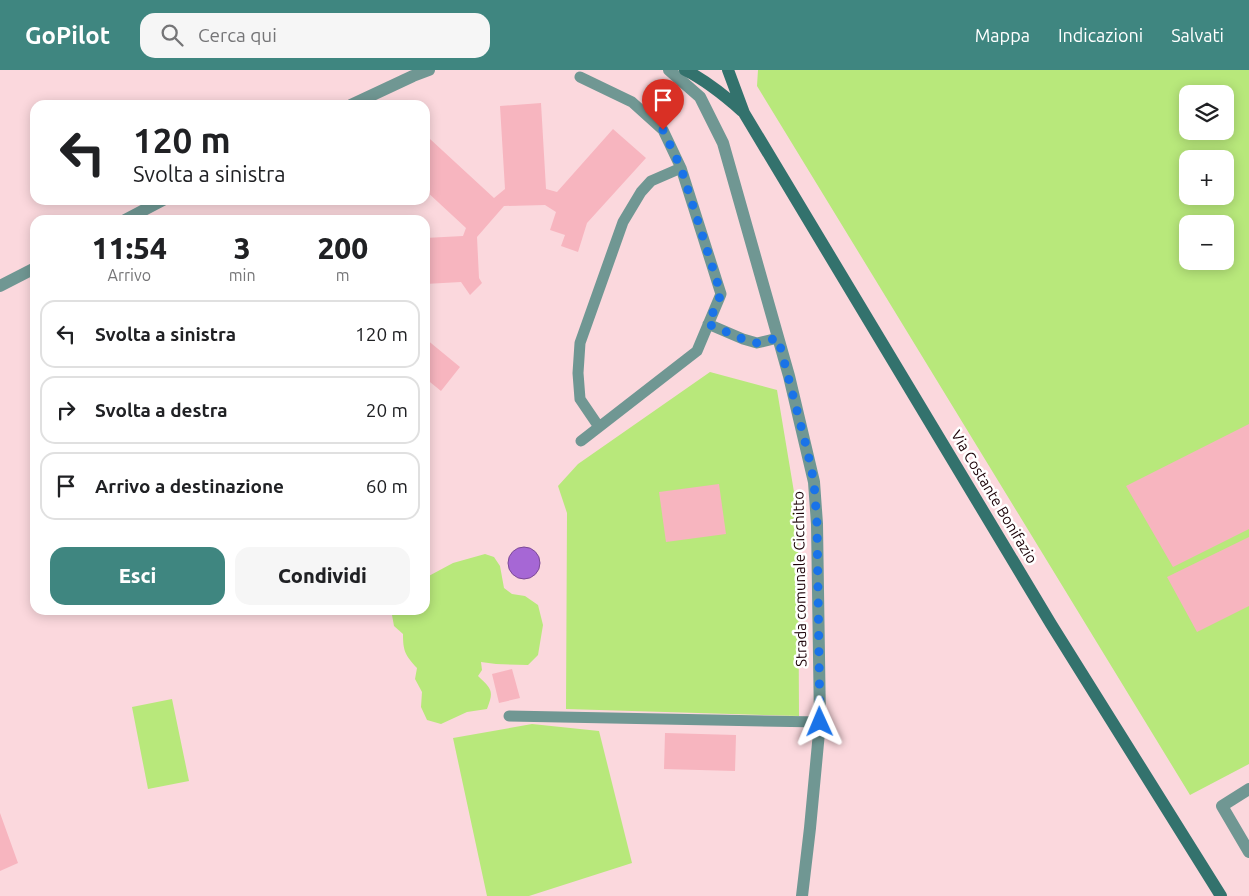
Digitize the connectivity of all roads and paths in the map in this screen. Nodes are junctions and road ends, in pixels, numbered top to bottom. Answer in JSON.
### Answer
{"nodes":[{"id":1,"x":429,"y":70,"type":"edge"},
{"id":2,"x":669,"y":70,"type":"edge"},
{"id":3,"x":685,"y":70,"type":"edge"},
{"id":4,"x":728,"y":70,"type":"edge"},
{"id":5,"x":698,"y":73,"type":"edge"},
{"id":6,"x":580,"y":77,"type":"dead end"},
{"id":7,"x":700,"y":97,"type":"junction"},
{"id":8,"x":362,"y":100,"type":"edge"},
{"id":9,"x":744,"y":113,"type":"junction"},
{"id":10,"x":681,"y":168,"type":"junction"},
{"id":11,"x":154,"y":205,"type":"edge"},
{"id":12,"x":134,"y":215,"type":"edge"},
{"id":13,"x":30,"y":271,"type":"edge"},
{"id":14,"x":0,"y":286,"type":"edge"},
{"id":15,"x":708,"y":324,"type":"junction"},
{"id":16,"x":778,"y":338,"type":"junction"},
{"id":17,"x":599,"y":427,"type":"junction"},
{"id":18,"x":581,"y":441,"type":"dead end"},
{"id":19,"x":509,"y":716,"type":"dead end"},
{"id":20,"x":820,"y":722,"type":"junction"},
{"id":21,"x":1249,"y":789,"type":"edge"},
{"id":22,"x":1249,"y":852,"type":"edge"},
{"id":23,"x":802,"y":896,"type":"edge"},
{"id":24,"x":1221,"y":896,"type":"edge"}],
"edges":[{"from":1,"to":8,"type":"street"},
{"from":2,"to":7,"type":"street"},
{"from":3,"to":5,"type":"main road"},
{"from":4,"to":9,"type":"main road"},
{"from":5,"to":7,"type":"street"},
{"from":5,"to":9,"type":"main road"},
{"from":6,"to":10,"type":"lane"},
{"from":7,"to":16,"type":"street","name":"Strada comunale Cicchitto"},
{"from":9,"to":24,"type":"main road","name":"Via Costante Bonifazio"},
{"from":10,"to":15,"type":"lane"},
{"from":10,"to":17,"type":"lane"},
{"from":11,"to":12,"type":"street"},
{"from":13,"to":14,"type":"street"},
{"from":15,"to":16,"type":"lane"},
{"from":15,"to":17,"type":"lane"},
{"from":16,"to":20,"type":"street","name":"Strada comunale Cicchitto"},
{"from":17,"to":18,"type":"lane"},
{"from":19,"to":20,"type":"lane"},
{"from":20,"to":23,"type":"street","name":"Strada comunale Cicchitto"},
{"from":21,"to":22,"type":"street"}]}
